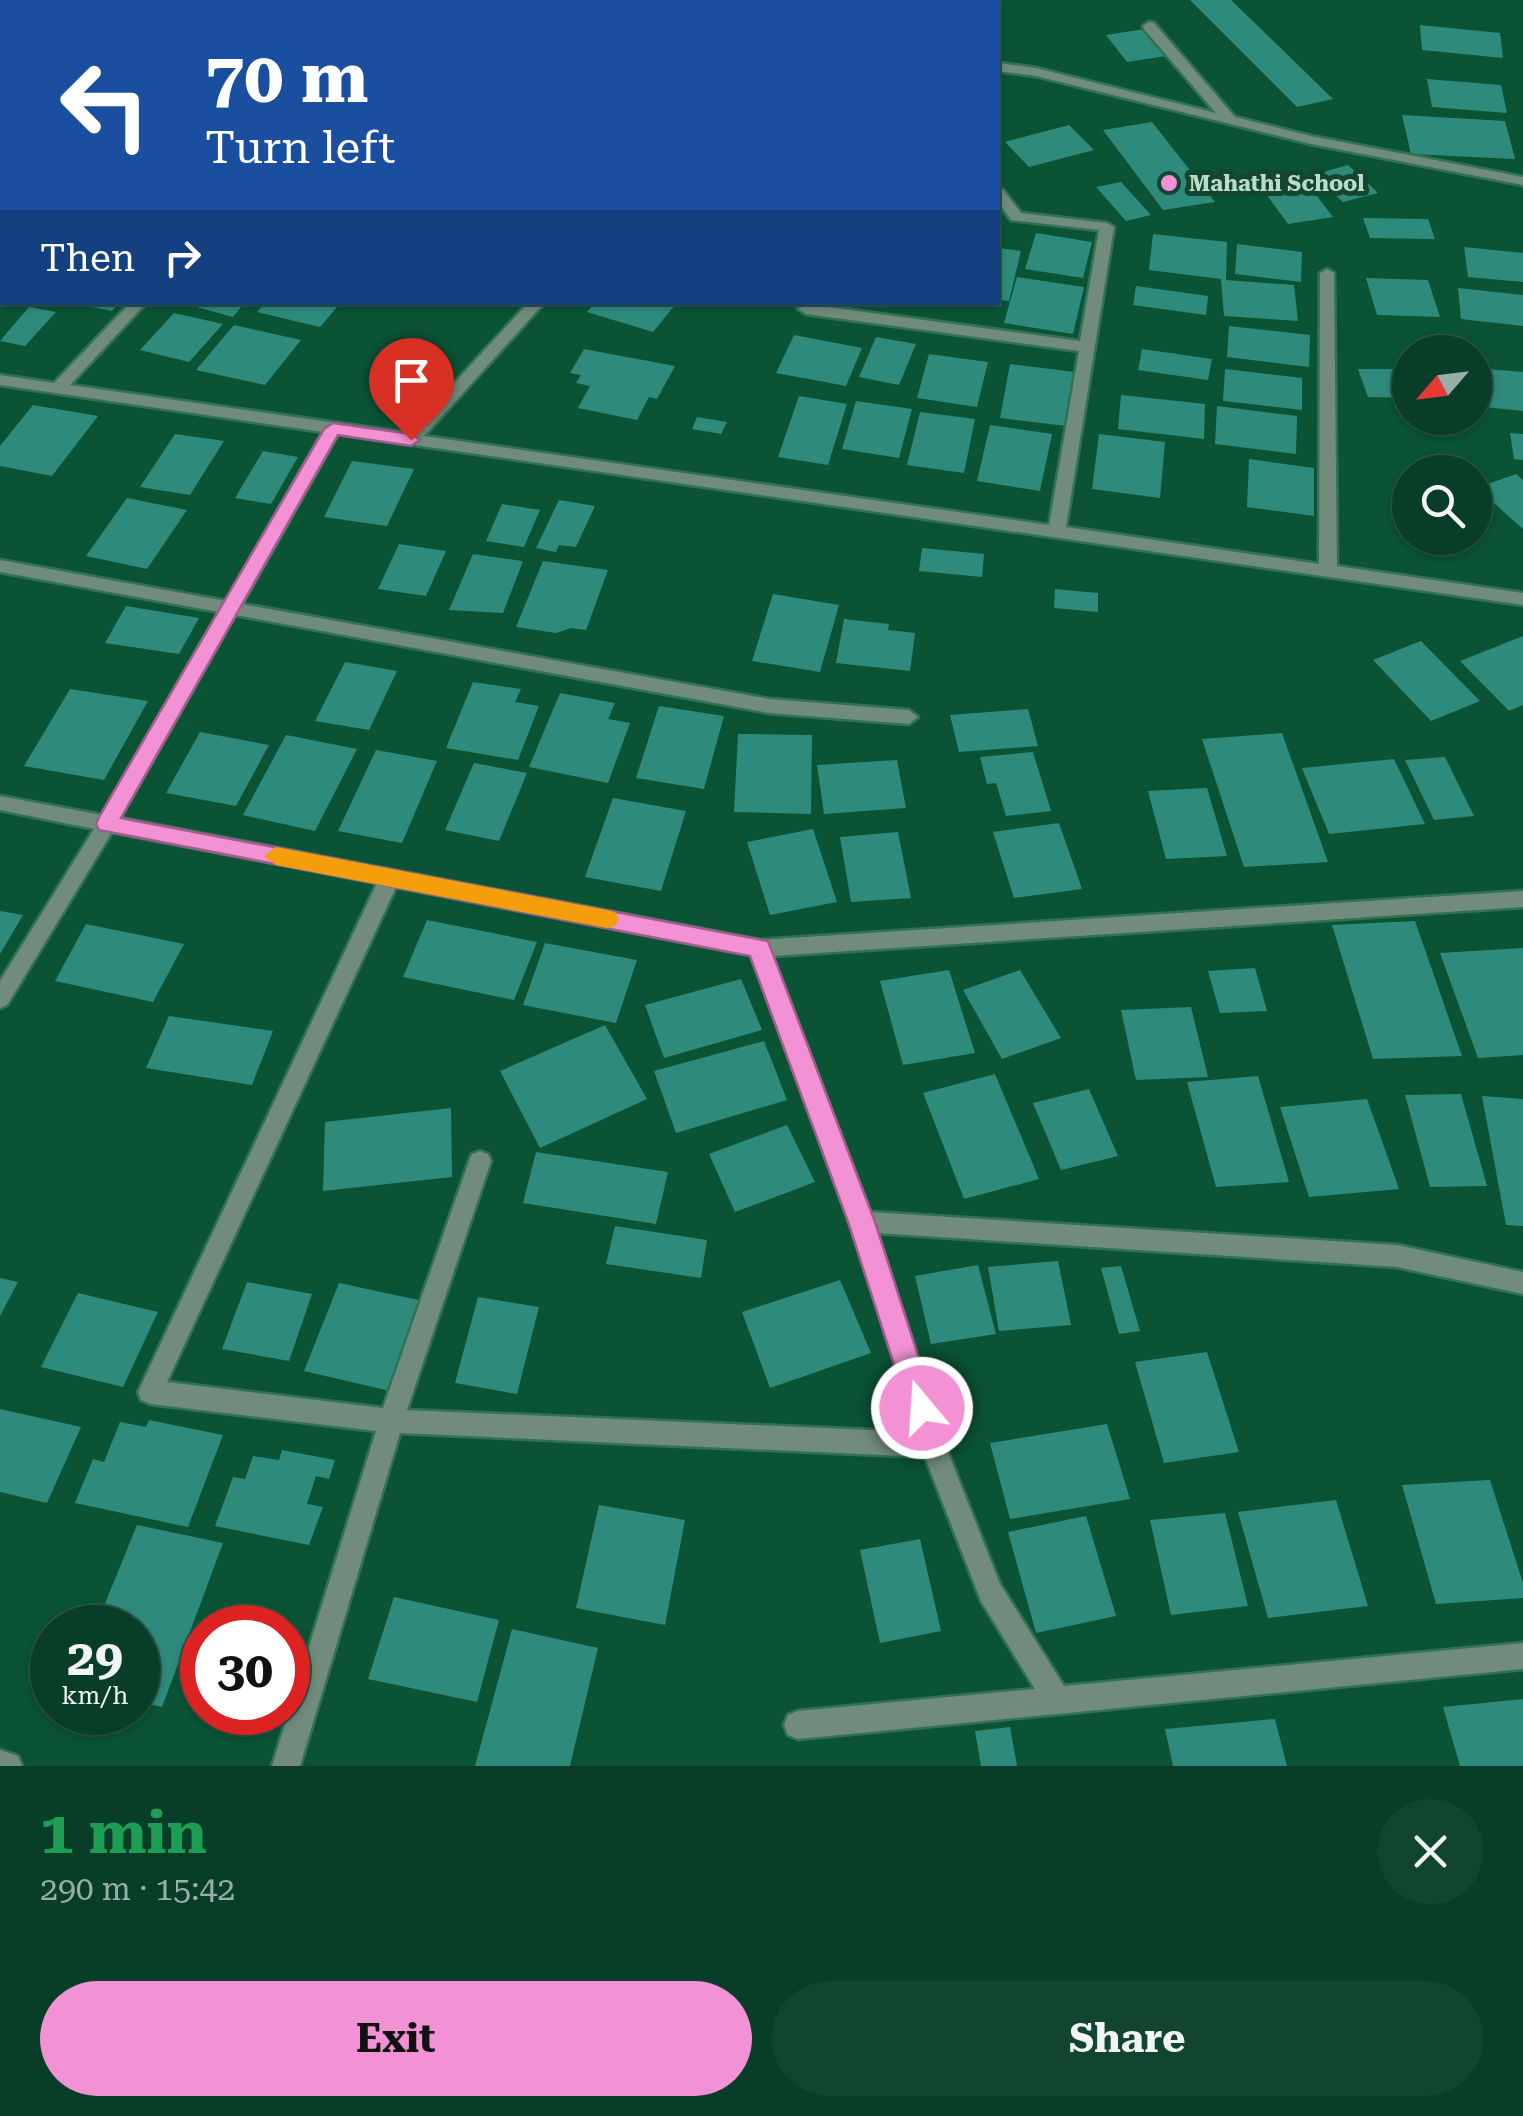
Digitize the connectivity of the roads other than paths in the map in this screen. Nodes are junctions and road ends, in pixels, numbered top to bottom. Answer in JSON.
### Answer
{"nodes":[{"id":1,"x":1149,"y":26,"type":"dead end"},
{"id":2,"x":1000,"y":67,"type":"edge"},
{"id":3,"x":1231,"y":121,"type":"junction"},
{"id":4,"x":1523,"y":181,"type":"edge"},
{"id":5,"x":1000,"y":196,"type":"edge"},
{"id":6,"x":1327,"y":273,"type":"dead end"},
{"id":7,"x":137,"y":305,"type":"edge"},
{"id":8,"x":535,"y":305,"type":"edge"},
{"id":9,"x":806,"y":309,"type":"dead end"},
{"id":10,"x":1088,"y":347,"type":"junction"},
{"id":11,"x":0,"y":380,"type":"edge"},
{"id":12,"x":57,"y":388,"type":"junction"},
{"id":13,"x":333,"y":429,"type":"junction"},
{"id":14,"x":411,"y":440,"type":"junction"},
{"id":15,"x":1057,"y":529,"type":"junction"},
{"id":16,"x":0,"y":566,"type":"edge"},
{"id":17,"x":1328,"y":571,"type":"junction"},
{"id":18,"x":1523,"y":599,"type":"edge"},
{"id":19,"x":230,"y":611,"type":"junction"},
{"id":20,"x":909,"y":717,"type":"dead end"},
{"id":21,"x":0,"y":803,"type":"edge"},
{"id":22,"x":107,"y":824,"type":"junction"},
{"id":23,"x":390,"y":878,"type":"junction"},
{"id":24,"x":1523,"y":899,"type":"edge"},
{"id":25,"x":759,"y":948,"type":"junction"},
{"id":26,"x":0,"y":998,"type":"edge"},
{"id":27,"x":480,"y":1161,"type":"dead end"},
{"id":28,"x":862,"y":1222,"type":"junction"},
{"id":29,"x":1523,"y":1283,"type":"edge"},
{"id":30,"x":392,"y":1421,"type":"junction"},
{"id":31,"x":934,"y":1445,"type":"junction"},
{"id":32,"x":1523,"y":1656,"type":"edge"},
{"id":33,"x":1057,"y":1700,"type":"junction"},
{"id":34,"x":798,"y":1725,"type":"dead end"},
{"id":35,"x":0,"y":1764,"type":"edge"},
{"id":36,"x":8,"y":1766,"type":"edge"},
{"id":37,"x":286,"y":1766,"type":"edge"}],
"edges":[{"from":1,"to":3,"type":"street"},
{"from":2,"to":3,"type":"street"},
{"from":3,"to":4,"type":"street"},
{"from":5,"to":10,"type":"street"},
{"from":6,"to":17,"type":"street"},
{"from":7,"to":12,"type":"street"},
{"from":8,"to":14,"type":"street"},
{"from":9,"to":10,"type":"street"},
{"from":10,"to":15,"type":"street"},
{"from":11,"to":12,"type":"street"},
{"from":12,"to":13,"type":"street"},
{"from":13,"to":14,"type":"street"},
{"from":13,"to":19,"type":"street"},
{"from":14,"to":15,"type":"street"},
{"from":15,"to":17,"type":"street"},
{"from":16,"to":19,"type":"street"},
{"from":17,"to":18,"type":"street"},
{"from":19,"to":20,"type":"street"},
{"from":19,"to":22,"type":"street"},
{"from":21,"to":22,"type":"street"},
{"from":22,"to":23,"type":"street"},
{"from":22,"to":26,"type":"street"},
{"from":23,"to":25,"type":"street"},
{"from":23,"to":30,"type":"street"},
{"from":24,"to":25,"type":"street"},
{"from":25,"to":28,"type":"street"},
{"from":27,"to":30,"type":"street"},
{"from":28,"to":29,"type":"street"},
{"from":28,"to":31,"type":"street"},
{"from":30,"to":31,"type":"street"},
{"from":30,"to":37,"type":"street"},
{"from":31,"to":33,"type":"street"},
{"from":32,"to":33,"type":"street"},
{"from":33,"to":34,"type":"street"},
{"from":35,"to":36,"type":"street"}]}
